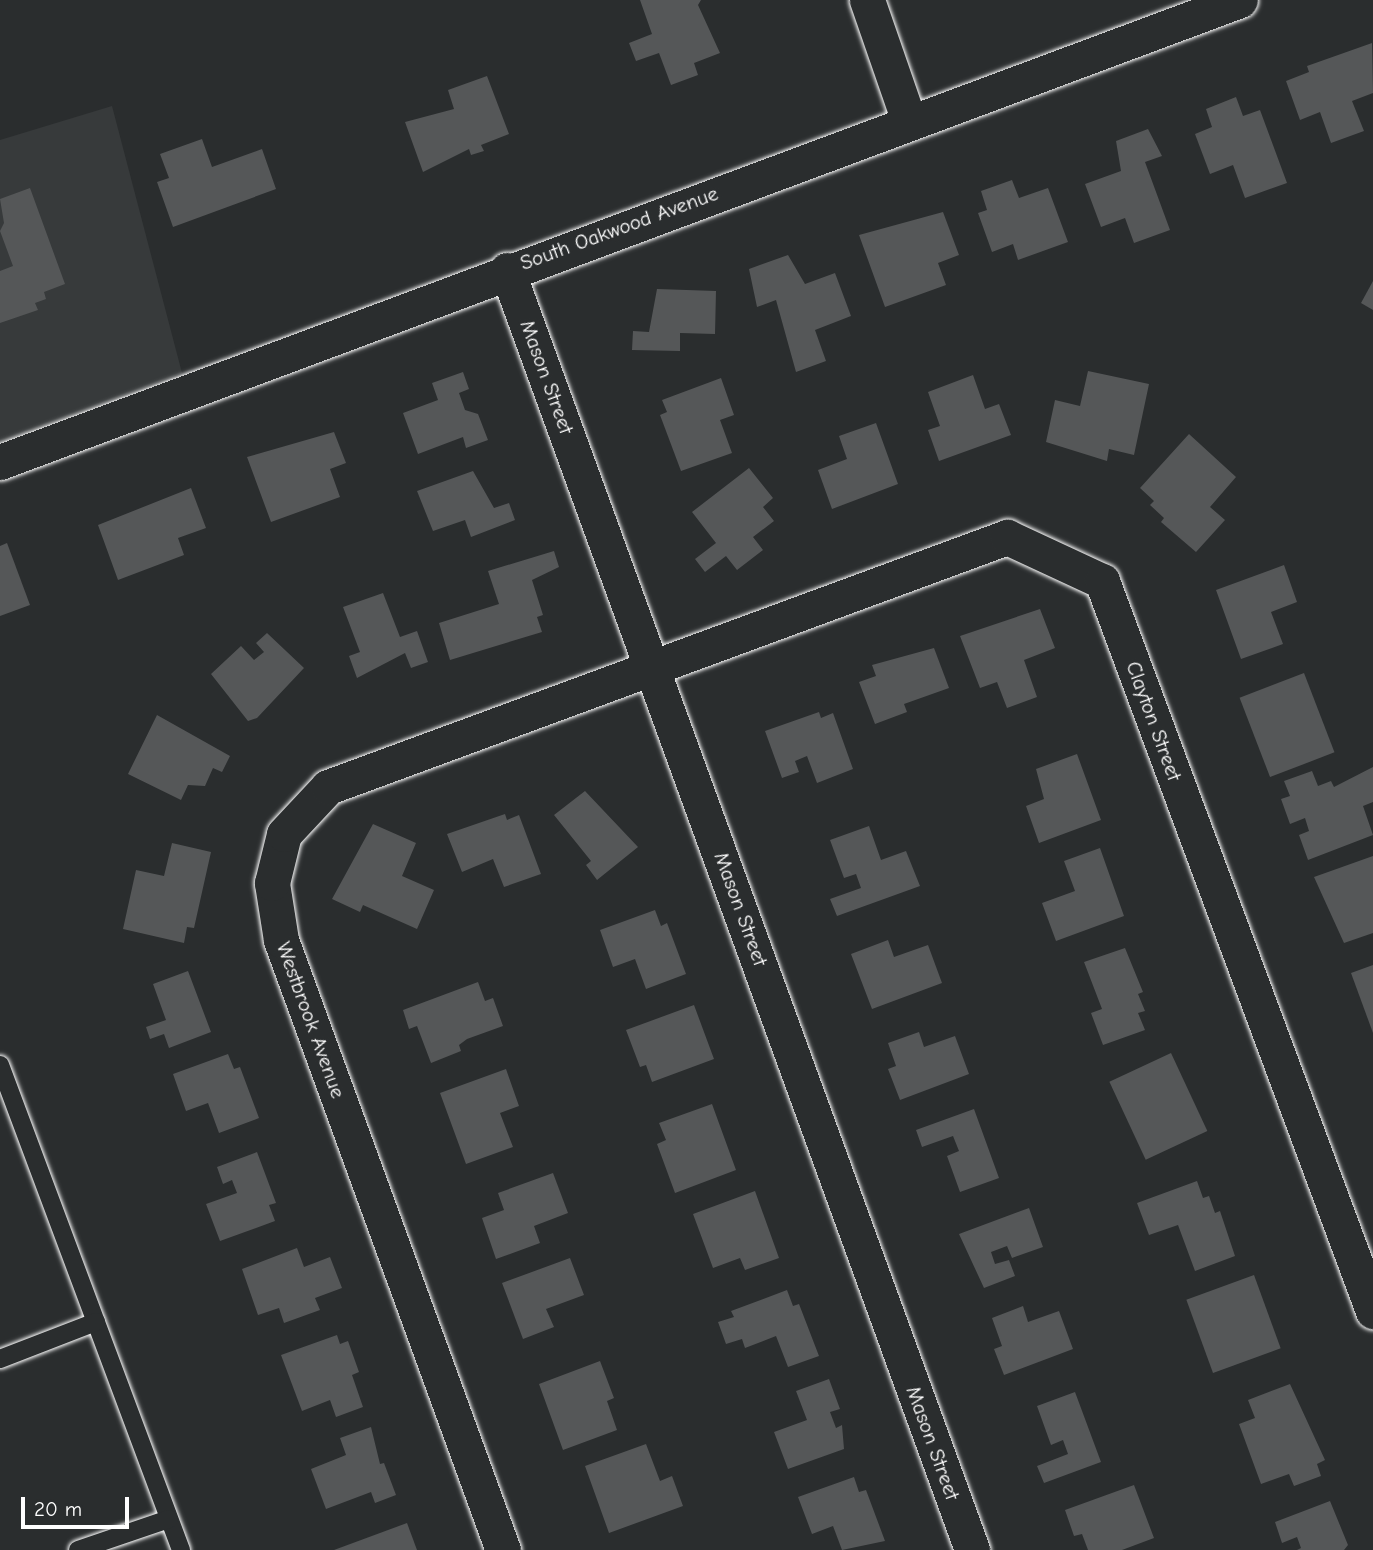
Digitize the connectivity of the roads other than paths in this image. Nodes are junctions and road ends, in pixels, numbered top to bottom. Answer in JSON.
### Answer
{"nodes":[{"id":1,"x":867,"y":0,"type":"edge"},
{"id":2,"x":1240,"y":0,"type":"edge"},
{"id":3,"x":909,"y":121,"type":"junction"},
{"id":4,"x":507,"y":270,"type":"junction"},
{"id":5,"x":0,"y":462,"type":"edge"},
{"id":6,"x":653,"y":666,"type":"junction"},
{"id":7,"x":0,"y":1065,"type":"edge"},
{"id":8,"x":1373,"y":1311,"type":"edge"},
{"id":9,"x":96,"y":1322,"type":"junction"},
{"id":10,"x":0,"y":1359,"type":"edge"},
{"id":11,"x":169,"y":1519,"type":"junction"},
{"id":12,"x":78,"y":1550,"type":"edge"},
{"id":13,"x":181,"y":1550,"type":"edge"},
{"id":14,"x":503,"y":1550,"type":"edge"},
{"id":15,"x":972,"y":1550,"type":"edge"}],
"edges":[{"from":1,"to":3,"type":"street"},
{"from":2,"to":3,"type":"street","name":"South Oakwood Avenue"},
{"from":3,"to":4,"type":"street","name":"South Oakwood Avenue"},
{"from":4,"to":5,"type":"street","name":"South Oakwood Avenue"},
{"from":4,"to":6,"type":"street","name":"Mason Street"},
{"from":6,"to":8,"type":"street","name":"Clayton Street"},
{"from":6,"to":14,"type":"street","name":"Westbrook Avenue"},
{"from":6,"to":15,"type":"street","name":"Mason Street"},
{"from":7,"to":9,"type":"lane"},
{"from":9,"to":10,"type":"lane"},
{"from":9,"to":11,"type":"lane"},
{"from":11,"to":12,"type":"lane"},
{"from":11,"to":13,"type":"lane"}]}
